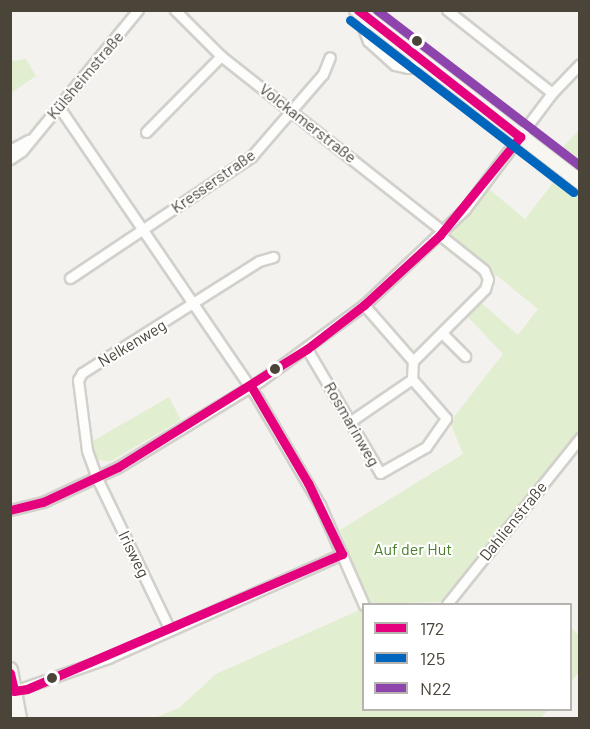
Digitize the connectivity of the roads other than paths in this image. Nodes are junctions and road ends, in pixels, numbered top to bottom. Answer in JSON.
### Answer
{"nodes":[{"id":1,"x":138,"y":10,"type":"edge"},
{"id":2,"x":175,"y":10,"type":"edge"},
{"id":3,"x":447,"y":10,"type":"edge"},
{"id":4,"x":362,"y":14,"type":"edge"},
{"id":5,"x":221,"y":56,"type":"junction"},
{"id":6,"x":330,"y":57,"type":"dead end"},
{"id":7,"x":422,"y":59,"type":"junction"},
{"id":8,"x":579,"y":64,"type":"edge"},
{"id":9,"x":552,"y":93,"type":"junction"},
{"id":10,"x":59,"y":107,"type":"junction"},
{"id":11,"x":293,"y":112,"type":"junction"},
{"id":12,"x":146,"y":132,"type":"dead end"},
{"id":13,"x":520,"y":137,"type":"junction"},
{"id":14,"x":30,"y":139,"type":"junction"},
{"id":15,"x":10,"y":150,"type":"edge"},
{"id":16,"x":10,"y":159,"type":"edge"},
{"id":17,"x":579,"y":182,"type":"edge"},
{"id":18,"x":145,"y":229,"type":"junction"},
{"id":19,"x":442,"y":234,"type":"junction"},
{"id":20,"x":273,"y":257,"type":"dead end"},
{"id":21,"x":69,"y":278,"type":"dead end"},
{"id":22,"x":196,"y":303,"type":"junction"},
{"id":23,"x":364,"y":305,"type":"junction"},
{"id":24,"x":442,"y":333,"type":"junction"},
{"id":25,"x":307,"y":350,"type":"junction"},
{"id":26,"x":465,"y":356,"type":"dead end"},
{"id":27,"x":413,"y":361,"type":"junction"},
{"id":28,"x":412,"y":379,"type":"junction"},
{"id":29,"x":251,"y":387,"type":"junction"},
{"id":30,"x":351,"y":421,"type":"junction"},
{"id":31,"x":579,"y":438,"type":"edge"},
{"id":32,"x":97,"y":478,"type":"junction"},
{"id":33,"x":10,"y":510,"type":"edge"},
{"id":34,"x":342,"y":554,"type":"junction"},
{"id":35,"x":362,"y":603,"type":"edge"},
{"id":36,"x":448,"y":603,"type":"edge"},
{"id":37,"x":170,"y":630,"type":"junction"},
{"id":38,"x":10,"y":670,"type":"edge"},
{"id":39,"x":14,"y":691,"type":"junction"},
{"id":40,"x":19,"y":718,"type":"edge"}],
"edges":[{"from":1,"to":10,"type":"street","name":"Külsheimstraße"},
{"from":2,"to":5,"type":"street","name":"Volckamerstraße"},
{"from":3,"to":9,"type":"street"},
{"from":4,"to":7,"type":"street"},
{"from":4,"to":7,"type":"street"},
{"from":5,"to":11,"type":"street","name":"Volckamerstraße"},
{"from":5,"to":12,"type":"street"},
{"from":6,"to":11,"type":"street","name":"Kresserstraße"},
{"from":7,"to":13,"type":"street"},
{"from":8,"to":9,"type":"street"},
{"from":9,"to":13,"type":"street"},
{"from":10,"to":14,"type":"street","name":"Külsheimstraße"},
{"from":10,"to":18,"type":"street"},
{"from":11,"to":18,"type":"street","name":"Kresserstraße"},
{"from":11,"to":19,"type":"street","name":"Volckamerstraße"},
{"from":13,"to":17,"type":"street"},
{"from":13,"to":19,"type":"street"},
{"from":14,"to":15,"type":"street","name":"Külsheimstraße"},
{"from":14,"to":16,"type":"street","name":"Külsheimstraße"},
{"from":18,"to":21,"type":"street","name":"Kresserstraße"},
{"from":18,"to":22,"type":"street"},
{"from":19,"to":23,"type":"street"},
{"from":19,"to":24,"type":"street","name":"Volckamerstraße"},
{"from":20,"to":22,"type":"street","name":"Nelkenweg"},
{"from":22,"to":29,"type":"street"},
{"from":22,"to":32,"type":"street","name":"Nelkenweg"},
{"from":23,"to":25,"type":"street"},
{"from":23,"to":27,"type":"street"},
{"from":24,"to":26,"type":"street"},
{"from":24,"to":27,"type":"street"},
{"from":25,"to":29,"type":"street"},
{"from":25,"to":30,"type":"street","name":"Rosmarinweg"},
{"from":27,"to":28,"type":"street"},
{"from":28,"to":30,"type":"street"},
{"from":28,"to":30,"type":"street","name":"Rosmarinweg"},
{"from":29,"to":32,"type":"street"},
{"from":29,"to":34,"type":"street"},
{"from":31,"to":36,"type":"street","name":"Dahlienstraße"},
{"from":32,"to":33,"type":"street"},
{"from":32,"to":37,"type":"street","name":"Irisweg"},
{"from":34,"to":35,"type":"street"},
{"from":34,"to":37,"type":"street"},
{"from":37,"to":39,"type":"street"},
{"from":38,"to":39,"type":"street"},
{"from":39,"to":40,"type":"street"}]}
